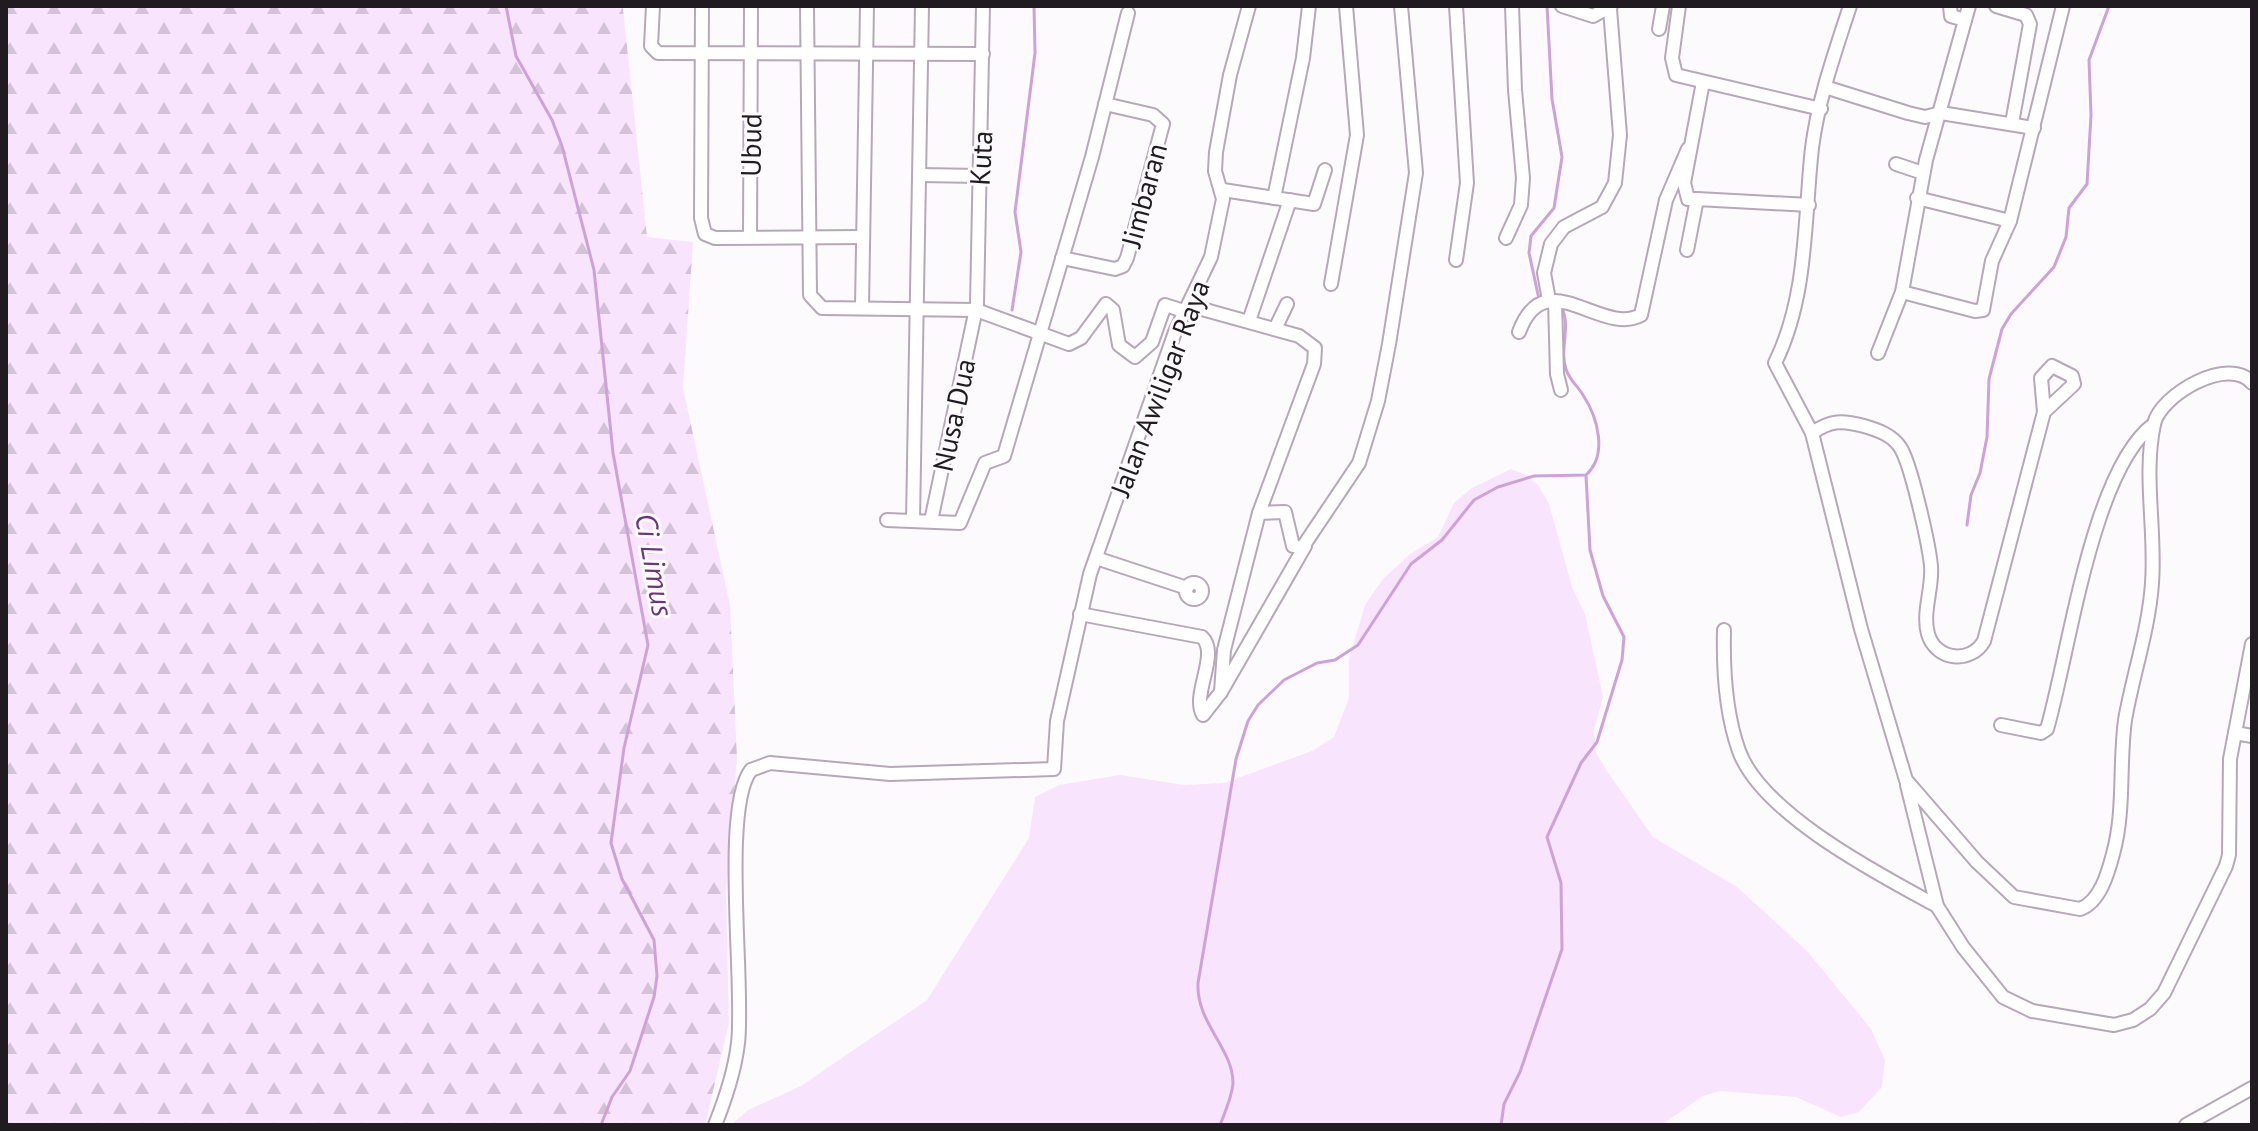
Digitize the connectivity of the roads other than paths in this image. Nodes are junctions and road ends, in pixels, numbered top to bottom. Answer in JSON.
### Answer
{"nodes":[{"id":1,"x":653,"y":6,"type":"edge"},
{"id":2,"x":702,"y":6,"type":"edge"},
{"id":3,"x":751,"y":6,"type":"edge"},
{"id":4,"x":807,"y":6,"type":"edge"},
{"id":5,"x":867,"y":6,"type":"edge"},
{"id":6,"x":922,"y":6,"type":"edge"},
{"id":7,"x":983,"y":6,"type":"edge"},
{"id":8,"x":1249,"y":6,"type":"edge"},
{"id":9,"x":1309,"y":6,"type":"edge"},
{"id":10,"x":1346,"y":6,"type":"edge"},
{"id":11,"x":1401,"y":6,"type":"edge"},
{"id":12,"x":1456,"y":6,"type":"edge"},
{"id":13,"x":1512,"y":6,"type":"edge"},
{"id":14,"x":1663,"y":6,"type":"edge"},
{"id":15,"x":1679,"y":6,"type":"edge"},
{"id":16,"x":1850,"y":6,"type":"edge"},
{"id":17,"x":1950,"y":6,"type":"edge"},
{"id":18,"x":1969,"y":6,"type":"edge"},
{"id":19,"x":1996,"y":6,"type":"edge"},
{"id":20,"x":2063,"y":6,"type":"edge"},
{"id":21,"x":1569,"y":7,"type":"edge"},
{"id":22,"x":1611,"y":8,"type":"edge"},
{"id":23,"x":1128,"y":13,"type":"dead end"},
{"id":24,"x":1965,"y":20,"type":"junction"},
{"id":25,"x":1659,"y":29,"type":"dead end"},
{"id":26,"x":808,"y":52,"type":"junction"},
{"id":27,"x":921,"y":52,"type":"junction"},
{"id":28,"x":752,"y":53,"type":"junction"},
{"id":29,"x":866,"y":53,"type":"junction"},
{"id":30,"x":701,"y":54,"type":"junction"},
{"id":31,"x":983,"y":54,"type":"junction"},
{"id":32,"x":1703,"y":82,"type":"junction"},
{"id":33,"x":1825,"y":87,"type":"junction"},
{"id":34,"x":1105,"y":104,"type":"junction"},
{"id":35,"x":1821,"y":109,"type":"junction"},
{"id":36,"x":1941,"y":113,"type":"junction"},
{"id":37,"x":2012,"y":123,"type":"junction"},
{"id":38,"x":2034,"y":128,"type":"junction"},
{"id":39,"x":1688,"y":149,"type":"junction"},
{"id":40,"x":1896,"y":164,"type":"dead end"},
{"id":41,"x":1325,"y":170,"type":"dead end"},
{"id":42,"x":1923,"y":173,"type":"junction"},
{"id":43,"x":920,"y":175,"type":"junction"},
{"id":44,"x":980,"y":176,"type":"junction"},
{"id":45,"x":1223,"y":190,"type":"junction"},
{"id":46,"x":1274,"y":198,"type":"junction"},
{"id":47,"x":1917,"y":198,"type":"junction"},
{"id":48,"x":1697,"y":199,"type":"junction"},
{"id":49,"x":1290,"y":200,"type":"junction"},
{"id":50,"x":1809,"y":205,"type":"junction"},
{"id":51,"x":2010,"y":221,"type":"junction"},
{"id":52,"x":808,"y":235,"type":"junction"},
{"id":53,"x":750,"y":237,"type":"junction"},
{"id":54,"x":862,"y":237,"type":"junction"},
{"id":55,"x":1506,"y":238,"type":"dead end"},
{"id":56,"x":1687,"y":250,"type":"dead end"},
{"id":57,"x":1062,"y":258,"type":"junction"},
{"id":58,"x":1456,"y":260,"type":"dead end"},
{"id":59,"x":1331,"y":284,"type":"dead end"},
{"id":60,"x":1902,"y":292,"type":"junction"},
{"id":61,"x":1552,"y":301,"type":"junction"},
{"id":62,"x":1287,"y":304,"type":"dead end"},
{"id":63,"x":862,"y":307,"type":"junction"},
{"id":64,"x":918,"y":307,"type":"junction"},
{"id":65,"x":1189,"y":309,"type":"junction"},
{"id":66,"x":976,"y":310,"type":"junction"},
{"id":67,"x":1249,"y":321,"type":"junction"},
{"id":68,"x":1275,"y":329,"type":"junction"},
{"id":69,"x":1519,"y":332,"type":"dead end"},
{"id":70,"x":1039,"y":333,"type":"junction"},
{"id":71,"x":1878,"y":353,"type":"dead end"},
{"id":72,"x":2252,"y":383,"type":"edge"},
{"id":73,"x":1561,"y":390,"type":"dead end"},
{"id":74,"x":2044,"y":412,"type":"dead end"},
{"id":75,"x":2154,"y":424,"type":"junction"},
{"id":76,"x":1812,"y":433,"type":"junction"},
{"id":77,"x":1259,"y":513,"type":"junction"},
{"id":78,"x":887,"y":520,"type":"dead end"},
{"id":79,"x":913,"y":520,"type":"junction"},
{"id":80,"x":931,"y":521,"type":"junction"},
{"id":81,"x":1305,"y":546,"type":"junction"},
{"id":82,"x":1096,"y":558,"type":"junction"},
{"id":83,"x":1187,"y":588,"type":"dead end"},
{"id":84,"x":1080,"y":614,"type":"junction"},
{"id":85,"x":1724,"y":630,"type":"dead end"},
{"id":86,"x":2252,"y":644,"type":"edge"},
{"id":87,"x":1221,"y":692,"type":"junction"},
{"id":88,"x":2001,"y":725,"type":"dead end"},
{"id":89,"x":2235,"y":733,"type":"junction"},
{"id":90,"x":2252,"y":736,"type":"edge"},
{"id":91,"x":1906,"y":780,"type":"junction"},
{"id":92,"x":1937,"y":906,"type":"junction"},
{"id":93,"x":2252,"y":1088,"type":"edge"},
{"id":94,"x":715,"y":1125,"type":"edge"},
{"id":95,"x":2186,"y":1125,"type":"edge"}],
"edges":[{"from":1,"to":30,"type":"street"},
{"from":2,"to":30,"type":"street","name":"Ubud"},
{"from":3,"to":28,"type":"street","name":"Ubud"},
{"from":4,"to":26,"type":"street"},
{"from":5,"to":29,"type":"street"},
{"from":6,"to":27,"type":"street"},
{"from":7,"to":31,"type":"street","name":"Kuta"},
{"from":8,"to":45,"type":"street","name":"Jalan Awiligar Raya"},
{"from":9,"to":46,"type":"street"},
{"from":10,"to":59,"type":"street"},
{"from":11,"to":81,"type":"street"},
{"from":12,"to":58,"type":"street"},
{"from":13,"to":55,"type":"street"},
{"from":14,"to":25,"type":"street"},
{"from":15,"to":32,"type":"street"},
{"from":16,"to":33,"type":"street"},
{"from":17,"to":24,"type":"street"},
{"from":18,"to":24,"type":"street"},
{"from":19,"to":37,"type":"street"},
{"from":20,"to":38,"type":"street"},
{"from":21,"to":22,"type":"street"},
{"from":22,"to":61,"type":"street"},
{"from":23,"to":34,"type":"street"},
{"from":24,"to":36,"type":"street"},
{"from":26,"to":28,"type":"street"},
{"from":26,"to":29,"type":"street"},
{"from":26,"to":52,"type":"street"},
{"from":27,"to":29,"type":"street"},
{"from":27,"to":31,"type":"street"},
{"from":27,"to":43,"type":"street"},
{"from":28,"to":30,"type":"street"},
{"from":28,"to":53,"type":"street","name":"Ubud"},
{"from":29,"to":54,"type":"street"},
{"from":30,"to":53,"type":"street","name":"Ubud"},
{"from":31,"to":44,"type":"street","name":"Kuta"},
{"from":32,"to":35,"type":"street"},
{"from":32,"to":39,"type":"street"},
{"from":33,"to":35,"type":"street"},
{"from":33,"to":36,"type":"street"},
{"from":34,"to":57,"type":"street"},
{"from":34,"to":57,"type":"street","name":"Jimbaran"},
{"from":35,"to":50,"type":"street"},
{"from":36,"to":37,"type":"street"},
{"from":36,"to":42,"type":"street"},
{"from":37,"to":38,"type":"street"},
{"from":38,"to":51,"type":"street"},
{"from":39,"to":48,"type":"street"},
{"from":39,"to":61,"type":"street"},
{"from":40,"to":42,"type":"street"},
{"from":41,"to":49,"type":"street"},
{"from":42,"to":47,"type":"street"},
{"from":43,"to":44,"type":"street"},
{"from":43,"to":64,"type":"street"},
{"from":44,"to":66,"type":"street","name":"Kuta"},
{"from":45,"to":46,"type":"street"},
{"from":45,"to":65,"type":"street","name":"Jalan Awiligar Raya"},
{"from":46,"to":49,"type":"street"},
{"from":47,"to":51,"type":"street"},
{"from":47,"to":60,"type":"street"},
{"from":48,"to":50,"type":"street"},
{"from":48,"to":56,"type":"street"},
{"from":49,"to":67,"type":"street"},
{"from":50,"to":76,"type":"street"},
{"from":51,"to":60,"type":"street"},
{"from":52,"to":53,"type":"street"},
{"from":52,"to":54,"type":"street"},
{"from":52,"to":63,"type":"street"},
{"from":54,"to":63,"type":"street"},
{"from":57,"to":70,"type":"street"},
{"from":60,"to":71,"type":"street"},
{"from":61,"to":69,"type":"street"},
{"from":61,"to":73,"type":"street"},
{"from":62,"to":68,"type":"street"},
{"from":63,"to":64,"type":"street"},
{"from":64,"to":66,"type":"street"},
{"from":64,"to":79,"type":"street"},
{"from":65,"to":67,"type":"street"},
{"from":65,"to":70,"type":"street"},
{"from":65,"to":82,"type":"street","name":"Jalan Awiligar Raya"},
{"from":66,"to":70,"type":"street"},
{"from":66,"to":80,"type":"street","name":"Nusa Dua"},
{"from":67,"to":68,"type":"street"},
{"from":68,"to":77,"type":"street"},
{"from":70,"to":80,"type":"street","name":"Nusa Dua"},
{"from":72,"to":75,"type":"street"},
{"from":74,"to":76,"type":"street"},
{"from":75,"to":88,"type":"street"},
{"from":75,"to":91,"type":"street"},
{"from":76,"to":91,"type":"street"},
{"from":77,"to":81,"type":"street"},
{"from":77,"to":87,"type":"street"},
{"from":78,"to":79,"type":"street","name":"Nusa Dua"},
{"from":79,"to":80,"type":"street","name":"Nusa Dua"},
{"from":81,"to":87,"type":"street"},
{"from":82,"to":83,"type":"street"},
{"from":82,"to":84,"type":"street","name":"Jalan Awiligar Raya"},
{"from":84,"to":87,"type":"street"},
{"from":84,"to":94,"type":"street","name":"Jalan Awiligar Raya"},
{"from":85,"to":92,"type":"street"},
{"from":86,"to":89,"type":"street"},
{"from":89,"to":90,"type":"street"},
{"from":89,"to":92,"type":"street"},
{"from":91,"to":92,"type":"street"},
{"from":93,"to":95,"type":"street"}]}
